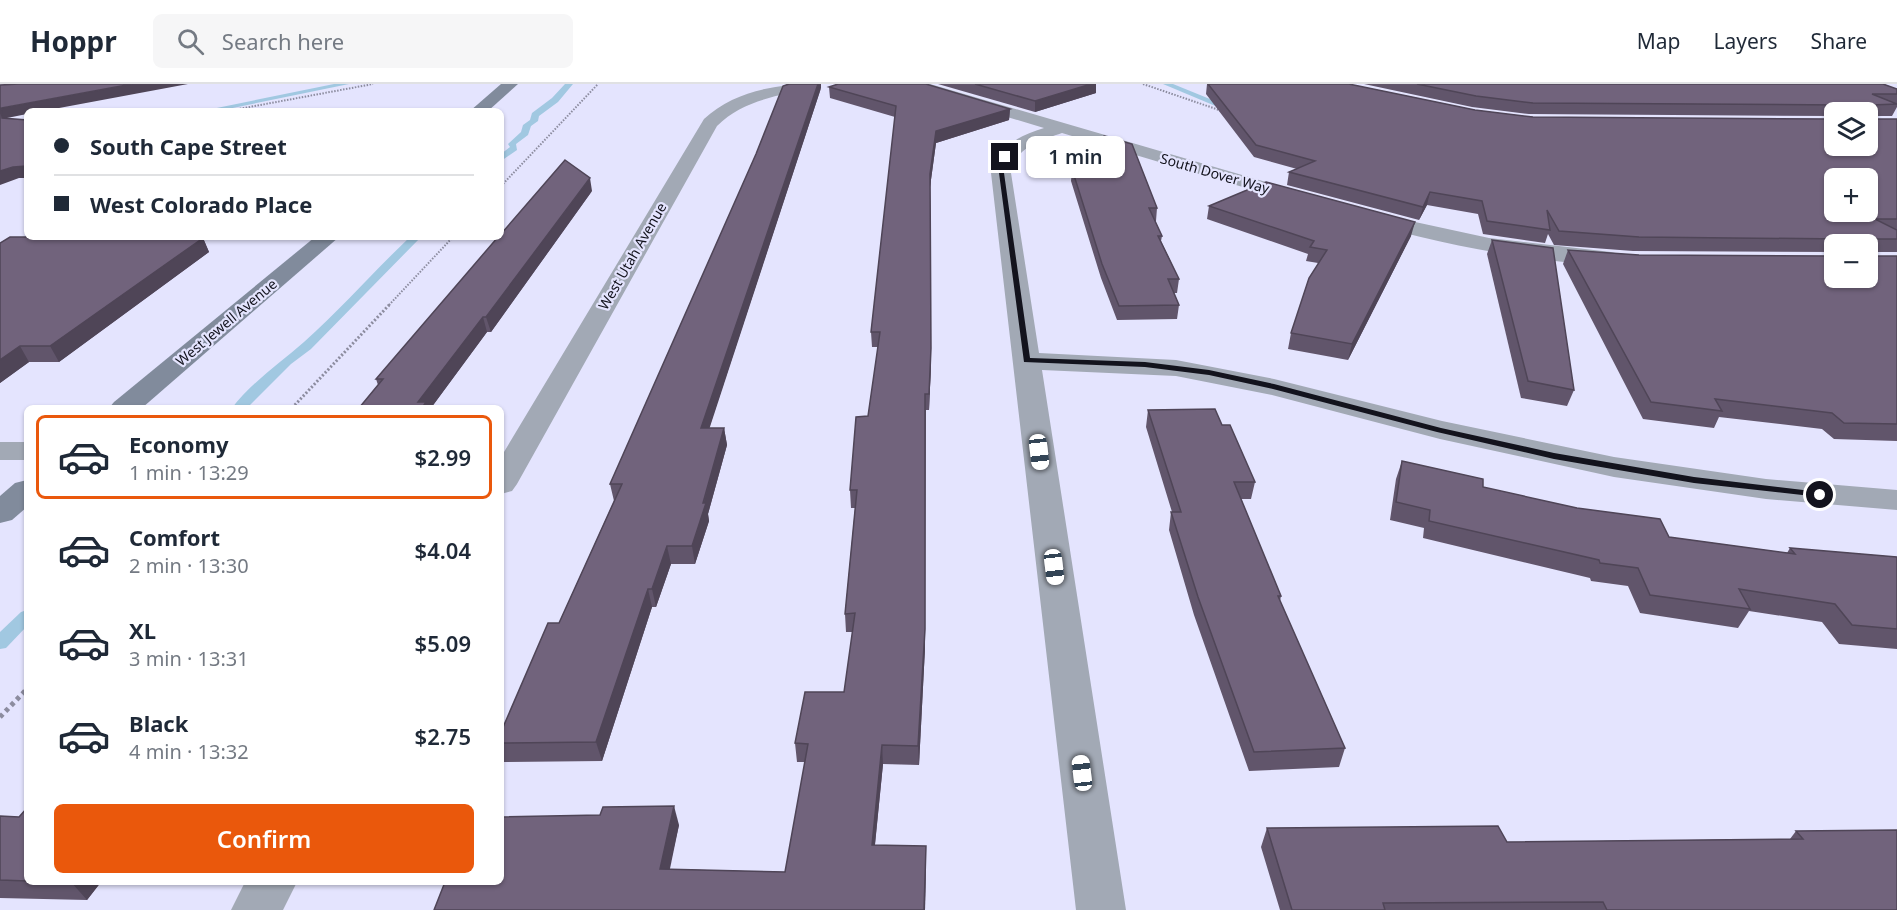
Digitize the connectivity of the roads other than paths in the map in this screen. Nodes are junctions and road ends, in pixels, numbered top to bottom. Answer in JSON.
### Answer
{"nodes":[{"id":1,"x":510,"y":84,"type":"edge"},
{"id":2,"x":809,"y":84,"type":"edge"},
{"id":3,"x":913,"y":84,"type":"edge"},
{"id":4,"x":482,"y":108,"type":"edge"},
{"id":5,"x":1060,"y":128,"type":"junction"},
{"id":6,"x":1316,"y":202,"type":"edge"},
{"id":7,"x":1349,"y":212,"type":"edge"},
{"id":8,"x":324,"y":240,"type":"edge"},
{"id":9,"x":1633,"y":260,"type":"edge"},
{"id":10,"x":1027,"y":361,"type":"junction"},
{"id":11,"x":128,"y":405,"type":"edge"},
{"id":12,"x":0,"y":451,"type":"edge"},
{"id":13,"x":24,"y":451,"type":"edge"},
{"id":14,"x":504,"y":479,"type":"edge"},
{"id":15,"x":24,"y":493,"type":"edge"},
{"id":16,"x":1897,"y":500,"type":"edge"},
{"id":17,"x":0,"y":513,"type":"edge"},
{"id":18,"x":270,"y":885,"type":"edge"},
{"id":19,"x":256,"y":910,"type":"edge"},
{"id":20,"x":1101,"y":910,"type":"edge"}],
"edges":[{"from":1,"to":4,"type":"main road"},
{"from":2,"to":14,"type":"street","name":"West Utah Avenue"},
{"from":3,"to":5,"type":"street","name":"South Dover Way"},
{"from":5,"to":6,"type":"street","name":"South Dover Way"},
{"from":5,"to":10,"type":"street"},
{"from":7,"to":9,"type":"street"},
{"from":8,"to":11,"type":"main road","name":"West Jewell Avenue"},
{"from":10,"to":16,"type":"street"},
{"from":10,"to":20,"type":"street"},
{"from":12,"to":13,"type":"street"},
{"from":15,"to":17,"type":"main road"},
{"from":18,"to":19,"type":"street"}]}
